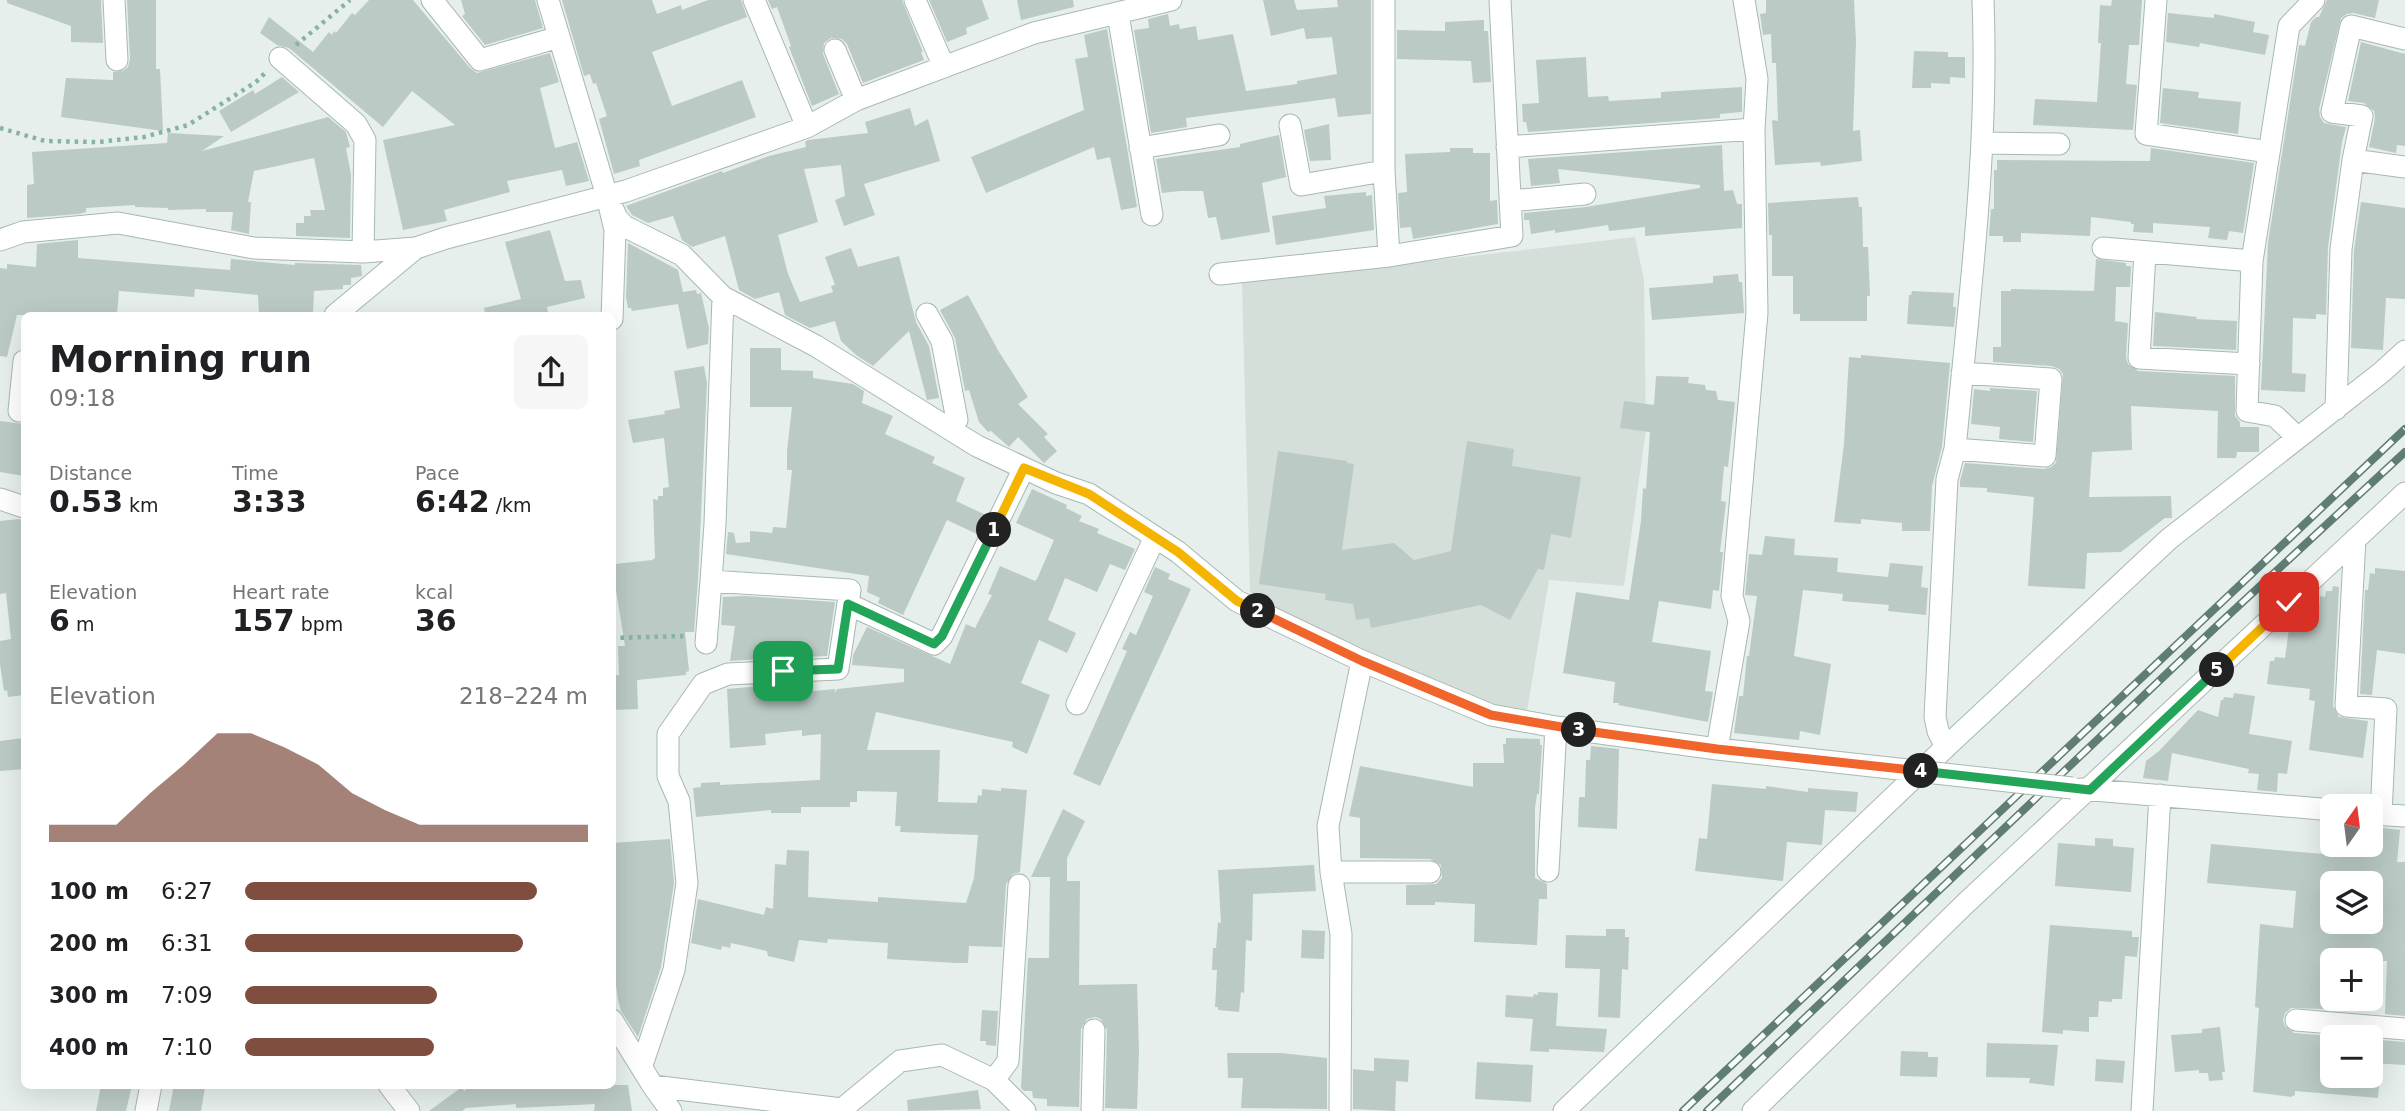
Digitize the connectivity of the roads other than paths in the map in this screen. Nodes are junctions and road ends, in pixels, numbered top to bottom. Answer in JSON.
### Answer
{"nodes":[{"id":1,"x":114,"y":0,"type":"edge"},
{"id":2,"x":432,"y":0,"type":"edge"},
{"id":3,"x":548,"y":0,"type":"edge"},
{"id":4,"x":754,"y":0,"type":"edge"},
{"id":5,"x":915,"y":0,"type":"edge"},
{"id":6,"x":1384,"y":0,"type":"edge"},
{"id":7,"x":1500,"y":0,"type":"edge"},
{"id":8,"x":1744,"y":0,"type":"edge"},
{"id":9,"x":1983,"y":0,"type":"edge"},
{"id":10,"x":2156,"y":0,"type":"edge"},
{"id":11,"x":2314,"y":0,"type":"edge"},
{"id":12,"x":1160,"y":1,"type":"edge"},
{"id":13,"x":1118,"y":14,"type":"junction"},
{"id":14,"x":559,"y":37,"type":"junction"},
{"id":15,"x":2405,"y":38,"type":"edge"},
{"id":16,"x":835,"y":50,"type":"dead end"},
{"id":17,"x":281,"y":58,"type":"road end"},
{"id":18,"x":117,"y":60,"type":"dead end"},
{"id":19,"x":944,"y":67,"type":"junction"},
{"id":20,"x":856,"y":100,"type":"junction"},
{"id":21,"x":1290,"y":125,"type":"dead end"},
{"id":22,"x":807,"y":127,"type":"junction"},
{"id":23,"x":1754,"y":129,"type":"junction"},
{"id":24,"x":1219,"y":135,"type":"dead end"},
{"id":25,"x":1983,"y":143,"type":"junction"},
{"id":26,"x":2059,"y":144,"type":"dead end"},
{"id":27,"x":1507,"y":147,"type":"junction"},
{"id":28,"x":1140,"y":148,"type":"junction"},
{"id":29,"x":2269,"y":152,"type":"junction"},
{"id":30,"x":2353,"y":160,"type":"junction"},
{"id":31,"x":2405,"y":167,"type":"edge"},
{"id":32,"x":1384,"y":172,"type":"junction"},
{"id":33,"x":1585,"y":194,"type":"dead end"},
{"id":34,"x":607,"y":196,"type":"junction"},
{"id":35,"x":1510,"y":201,"type":"junction"},
{"id":36,"x":1152,"y":215,"type":"dead end"},
{"id":37,"x":0,"y":240,"type":"edge"},
{"id":38,"x":416,"y":248,"type":"junction"},
{"id":39,"x":2103,"y":248,"type":"dead end"},
{"id":40,"x":363,"y":252,"type":"junction"},
{"id":41,"x":2144,"y":252,"type":"junction"},
{"id":42,"x":1389,"y":256,"type":"junction"},
{"id":43,"x":2252,"y":261,"type":"junction"},
{"id":44,"x":1220,"y":274,"type":"dead end"},
{"id":45,"x":723,"y":297,"type":"junction"},
{"id":46,"x":339,"y":312,"type":"edge"},
{"id":47,"x":612,"y":312,"type":"edge"},
{"id":48,"x":927,"y":314,"type":"dead end"},
{"id":49,"x":2405,"y":351,"type":"edge"},
{"id":50,"x":2249,"y":364,"type":"junction"},
{"id":51,"x":1962,"y":373,"type":"junction"},
{"id":52,"x":21,"y":391,"type":"edge"},
{"id":53,"x":2336,"y":409,"type":"junction"},
{"id":54,"x":21,"y":411,"type":"edge"},
{"id":55,"x":951,"y":429,"type":"junction"},
{"id":56,"x":2298,"y":438,"type":"junction"},
{"id":57,"x":1955,"y":449,"type":"junction"},
{"id":58,"x":1024,"y":468,"type":"junction"},
{"id":59,"x":2405,"y":493,"type":"edge"},
{"id":60,"x":0,"y":499,"type":"edge"},
{"id":61,"x":21,"y":506,"type":"edge"},
{"id":62,"x":1155,"y":537,"type":"junction"},
{"id":63,"x":2356,"y":539,"type":"junction"},
{"id":64,"x":710,"y":581,"type":"junction"},
{"id":65,"x":848,"y":604,"type":"junction"},
{"id":66,"x":706,"y":640,"type":"road end"},
{"id":67,"x":1362,"y":661,"type":"junction"},
{"id":68,"x":1077,"y":705,"type":"dead end"},
{"id":69,"x":1556,"y":727,"type":"junction"},
{"id":70,"x":1946,"y":747,"type":"junction"},
{"id":71,"x":1717,"y":749,"type":"junction"},
{"id":72,"x":1928,"y":772,"type":"junction"},
{"id":73,"x":2081,"y":789,"type":"junction"},
{"id":74,"x":2378,"y":794,"type":"edge"},
{"id":75,"x":2160,"y":795,"type":"junction"},
{"id":76,"x":2320,"y":809,"type":"edge"},
{"id":77,"x":2384,"y":815,"type":"edge"},
{"id":78,"x":2405,"y":816,"type":"edge"},
{"id":79,"x":1548,"y":871,"type":"dead end"},
{"id":80,"x":1331,"y":872,"type":"junction"},
{"id":81,"x":1430,"y":872,"type":"dead end"},
{"id":82,"x":1018,"y":886,"type":"dead end"},
{"id":83,"x":2296,"y":1020,"type":"dead end"},
{"id":84,"x":616,"y":1026,"type":"edge"},
{"id":85,"x":2405,"y":1029,"type":"edge"},
{"id":86,"x":1094,"y":1030,"type":"dead end"},
{"id":87,"x":642,"y":1065,"type":"junction"},
{"id":88,"x":994,"y":1080,"type":"junction"},
{"id":89,"x":150,"y":1089,"type":"edge"},
{"id":90,"x":391,"y":1089,"type":"edge"},
{"id":91,"x":662,"y":1103,"type":"edge"},
{"id":92,"x":146,"y":1111,"type":"edge"},
{"id":93,"x":409,"y":1111,"type":"edge"},
{"id":94,"x":1025,"y":1111,"type":"edge"},
{"id":95,"x":1092,"y":1111,"type":"edge"},
{"id":96,"x":1340,"y":1111,"type":"edge"},
{"id":97,"x":1564,"y":1111,"type":"edge"},
{"id":98,"x":1753,"y":1111,"type":"edge"},
{"id":99,"x":2142,"y":1111,"type":"edge"}],
"edges":[{"from":1,"to":18,"type":"street"},
{"from":2,"to":14,"type":"street"},
{"from":3,"to":14,"type":"street"},
{"from":4,"to":22,"type":"street"},
{"from":5,"to":19,"type":"street"},
{"from":6,"to":32,"type":"street"},
{"from":7,"to":27,"type":"street"},
{"from":8,"to":23,"type":"street"},
{"from":9,"to":25,"type":"street"},
{"from":10,"to":29,"type":"street"},
{"from":11,"to":29,"type":"street"},
{"from":12,"to":13,"type":"street"},
{"from":13,"to":19,"type":"street"},
{"from":13,"to":28,"type":"street"},
{"from":14,"to":34,"type":"street"},
{"from":15,"to":30,"type":"street"},
{"from":16,"to":20,"type":"street"},
{"from":17,"to":40,"type":"street"},
{"from":19,"to":20,"type":"street"},
{"from":20,"to":22,"type":"street"},
{"from":21,"to":32,"type":"street"},
{"from":22,"to":34,"type":"street"},
{"from":23,"to":27,"type":"street"},
{"from":23,"to":71,"type":"street"},
{"from":24,"to":28,"type":"street"},
{"from":25,"to":26,"type":"street"},
{"from":25,"to":51,"type":"street"},
{"from":27,"to":35,"type":"street"},
{"from":28,"to":36,"type":"street"},
{"from":29,"to":43,"type":"street"},
{"from":30,"to":31,"type":"street"},
{"from":30,"to":53,"type":"street"},
{"from":32,"to":42,"type":"street"},
{"from":33,"to":35,"type":"street"},
{"from":34,"to":38,"type":"street"},
{"from":34,"to":45,"type":"street"},
{"from":34,"to":47,"type":"street"},
{"from":35,"to":42,"type":"street"},
{"from":37,"to":40,"type":"street"},
{"from":38,"to":40,"type":"street"},
{"from":38,"to":46,"type":"street"},
{"from":39,"to":41,"type":"street"},
{"from":41,"to":43,"type":"street"},
{"from":41,"to":50,"type":"street"},
{"from":42,"to":44,"type":"street"},
{"from":43,"to":50,"type":"street"},
{"from":45,"to":55,"type":"street"},
{"from":45,"to":64,"type":"street"},
{"from":48,"to":55,"type":"street"},
{"from":49,"to":53,"type":"street"},
{"from":50,"to":56,"type":"street"},
{"from":51,"to":57,"type":"street"},
{"from":51,"to":57,"type":"street"},
{"from":52,"to":54,"type":"street"},
{"from":53,"to":56,"type":"street"},
{"from":55,"to":58,"type":"street"},
{"from":56,"to":70,"type":"street"},
{"from":57,"to":70,"type":"street"},
{"from":58,"to":62,"type":"street"},
{"from":58,"to":65,"type":"street"},
{"from":59,"to":63,"type":"street"},
{"from":60,"to":61,"type":"street"},
{"from":62,"to":67,"type":"street"},
{"from":62,"to":68,"type":"street"},
{"from":63,"to":73,"type":"street"},
{"from":63,"to":74,"type":"street"},
{"from":64,"to":65,"type":"street"},
{"from":64,"to":66,"type":"street"},
{"from":65,"to":87,"type":"street"},
{"from":67,"to":69,"type":"street"},
{"from":67,"to":80,"type":"street"},
{"from":69,"to":71,"type":"street"},
{"from":69,"to":79,"type":"street"},
{"from":70,"to":72,"type":"street"},
{"from":71,"to":72,"type":"street"},
{"from":72,"to":73,"type":"street","bridge":true},
{"from":72,"to":97,"type":"street"},
{"from":73,"to":75,"type":"street"},
{"from":73,"to":98,"type":"street"},
{"from":75,"to":76,"type":"street"},
{"from":75,"to":99,"type":"street"},
{"from":77,"to":78,"type":"street"},
{"from":80,"to":81,"type":"street"},
{"from":80,"to":96,"type":"street"},
{"from":82,"to":88,"type":"street"},
{"from":83,"to":85,"type":"street"},
{"from":84,"to":87,"type":"street"},
{"from":86,"to":95,"type":"street"},
{"from":87,"to":91,"type":"street"},
{"from":88,"to":91,"type":"street"},
{"from":88,"to":94,"type":"street"},
{"from":89,"to":92,"type":"street"},
{"from":90,"to":93,"type":"street"}]}
